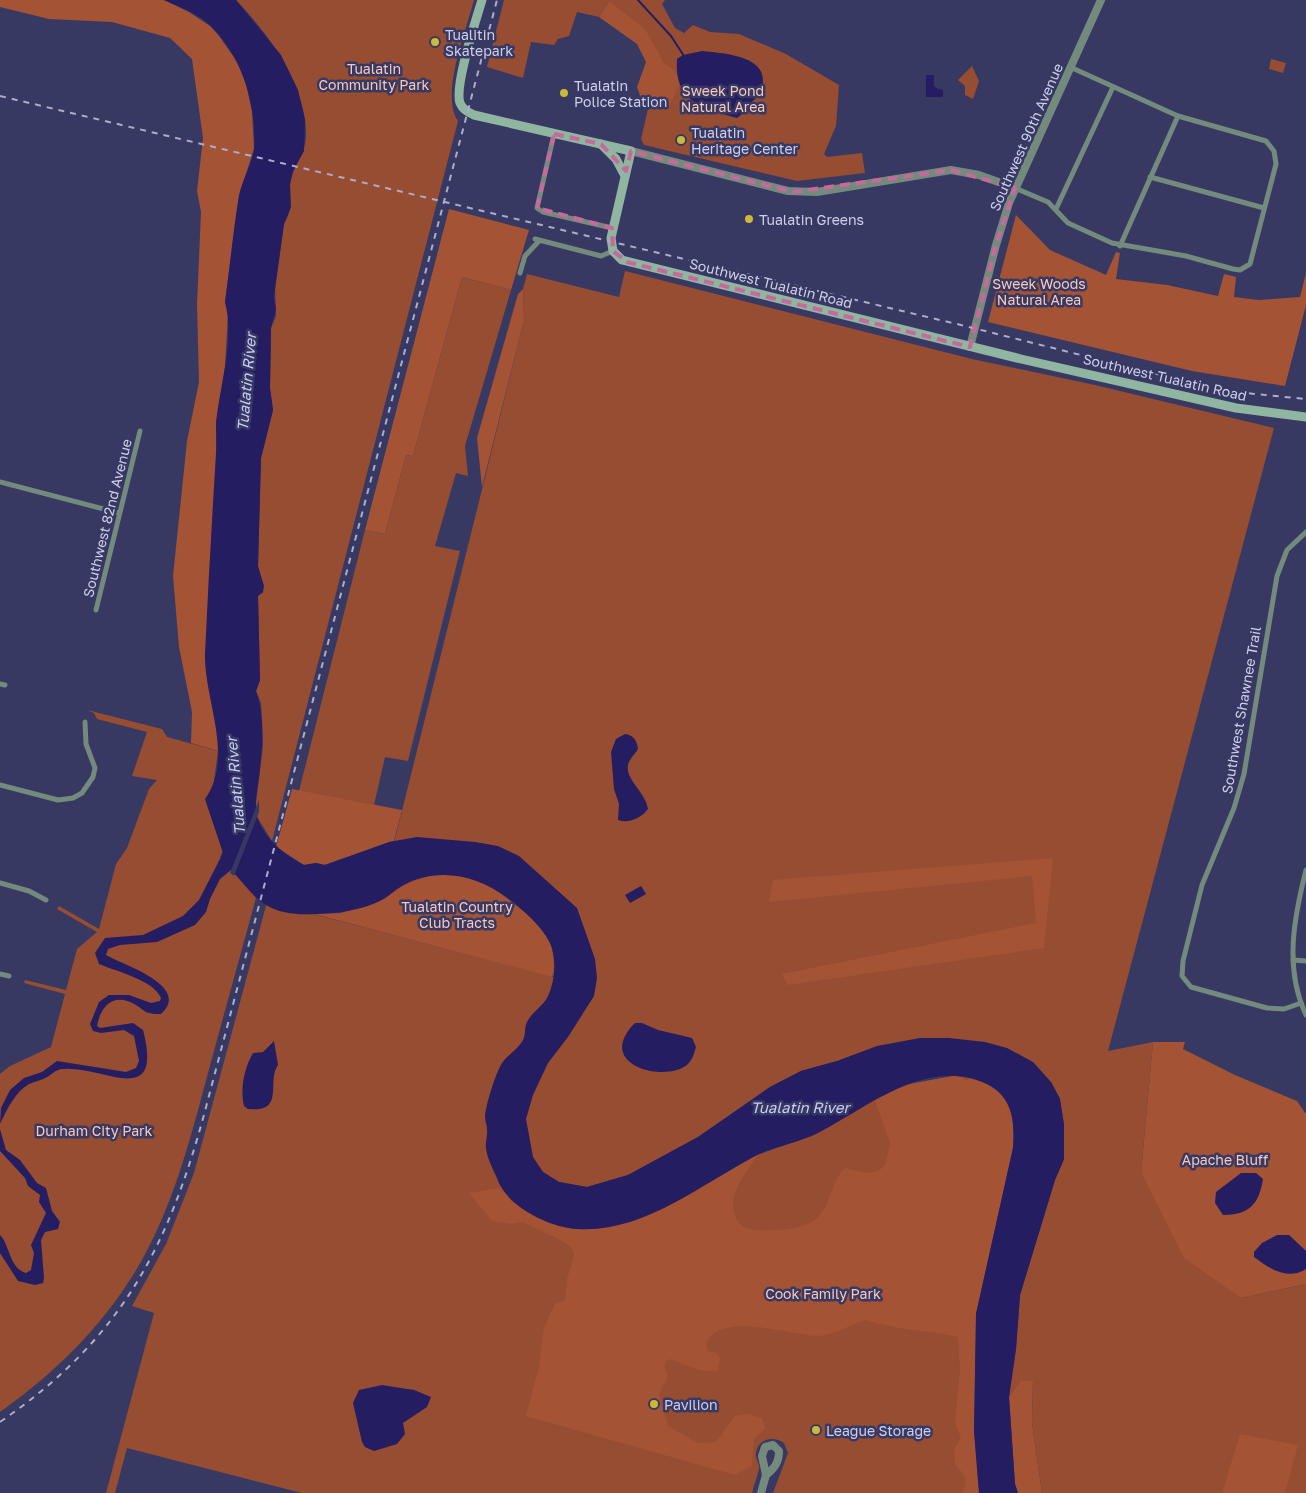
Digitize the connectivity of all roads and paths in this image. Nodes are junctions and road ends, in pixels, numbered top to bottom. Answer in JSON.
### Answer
{"nodes":[{"id":1,"x":482,"y":0,"type":"edge"},
{"id":2,"x":1101,"y":0,"type":"edge"},
{"id":3,"x":1070,"y":67,"type":"junction"},
{"id":4,"x":1113,"y":87,"type":"junction"},
{"id":5,"x":1178,"y":116,"type":"junction"},
{"id":6,"x":554,"y":134,"type":"junction"},
{"id":7,"x":601,"y":144,"type":"junction"},
{"id":8,"x":631,"y":151,"type":"junction"},
{"id":9,"x":625,"y":176,"type":"junction"},
{"id":10,"x":1150,"y":177,"type":"junction"},
{"id":11,"x":1015,"y":188,"type":"junction"},
{"id":12,"x":1264,"y":208,"type":"junction"},
{"id":13,"x":1056,"y":209,"type":"junction"},
{"id":14,"x":612,"y":228,"type":"junction"},
{"id":15,"x":1120,"y":246,"type":"junction"},
{"id":16,"x":613,"y":251,"type":"junction"},
{"id":17,"x":520,"y":273,"type":"dead end"},
{"id":18,"x":970,"y":347,"type":"junction"},
{"id":19,"x":1306,"y":417,"type":"edge"},
{"id":20,"x":140,"y":431,"type":"dead end"},
{"id":21,"x":0,"y":482,"type":"edge"},
{"id":22,"x":119,"y":513,"type":"junction"},
{"id":23,"x":1306,"y":532,"type":"edge"},
{"id":24,"x":96,"y":610,"type":"dead end"},
{"id":25,"x":84,"y":722,"type":"dead end"},
{"id":26,"x":0,"y":785,"type":"edge"},
{"id":27,"x":1306,"y":870,"type":"edge"},
{"id":28,"x":0,"y":883,"type":"edge"},
{"id":29,"x":46,"y":900,"type":"dead end"},
{"id":30,"x":1293,"y":960,"type":"junction"},
{"id":31,"x":1306,"y":961,"type":"edge"},
{"id":32,"x":0,"y":974,"type":"edge"},
{"id":33,"x":9,"y":976,"type":"dead end"},
{"id":34,"x":1300,"y":1003,"type":"junction"},
{"id":35,"x":1306,"y":1015,"type":"edge"},
{"id":36,"x":766,"y":1475,"type":"dead end"},
{"id":37,"x":761,"y":1493,"type":"edge"}],
"edges":[{"from":1,"to":6,"type":"main road"},
{"from":2,"to":3,"type":"street","name":"Southwest 90th Avenue"},
{"from":3,"to":4,"type":"street"},
{"from":3,"to":11,"type":"street","name":"Southwest 90th Avenue"},
{"from":4,"to":5,"type":"street"},
{"from":4,"to":13,"type":"street"},
{"from":5,"to":10,"type":"street"},
{"from":5,"to":12,"type":"street"},
{"from":6,"to":7,"type":"main road"},
{"from":6,"to":14,"type":"street"},
{"from":7,"to":8,"type":"main road"},
{"from":7,"to":9,"type":"main road"},
{"from":8,"to":9,"type":"main road"},
{"from":8,"to":11,"type":"street"},
{"from":9,"to":14,"type":"main road"},
{"from":10,"to":12,"type":"street"},
{"from":10,"to":15,"type":"street"},
{"from":11,"to":13,"type":"street"},
{"from":11,"to":18,"type":"street","name":"Southwest 90th Avenue"},
{"from":12,"to":15,"type":"street"},
{"from":13,"to":15,"type":"street"},
{"from":14,"to":16,"type":"main road"},
{"from":16,"to":17,"type":"street"},
{"from":16,"to":18,"type":"main road","name":"Southwest Tualatin Road"},
{"from":18,"to":19,"type":"main road","name":"Southwest Tualatin Road"},
{"from":20,"to":22,"type":"street","name":"Southwest 82nd Avenue"},
{"from":21,"to":22,"type":"street"},
{"from":22,"to":24,"type":"street","name":"Southwest 82nd Avenue"},
{"from":23,"to":34,"type":"street","name":"Southwest Shawnee Trail"},
{"from":25,"to":26,"type":"street"},
{"from":27,"to":30,"type":"street"},
{"from":28,"to":29,"type":"street"},
{"from":30,"to":31,"type":"street"},
{"from":30,"to":34,"type":"street"},
{"from":32,"to":33,"type":"street"},
{"from":34,"to":35,"type":"street"},
{"from":36,"to":37,"type":"street"}]}
